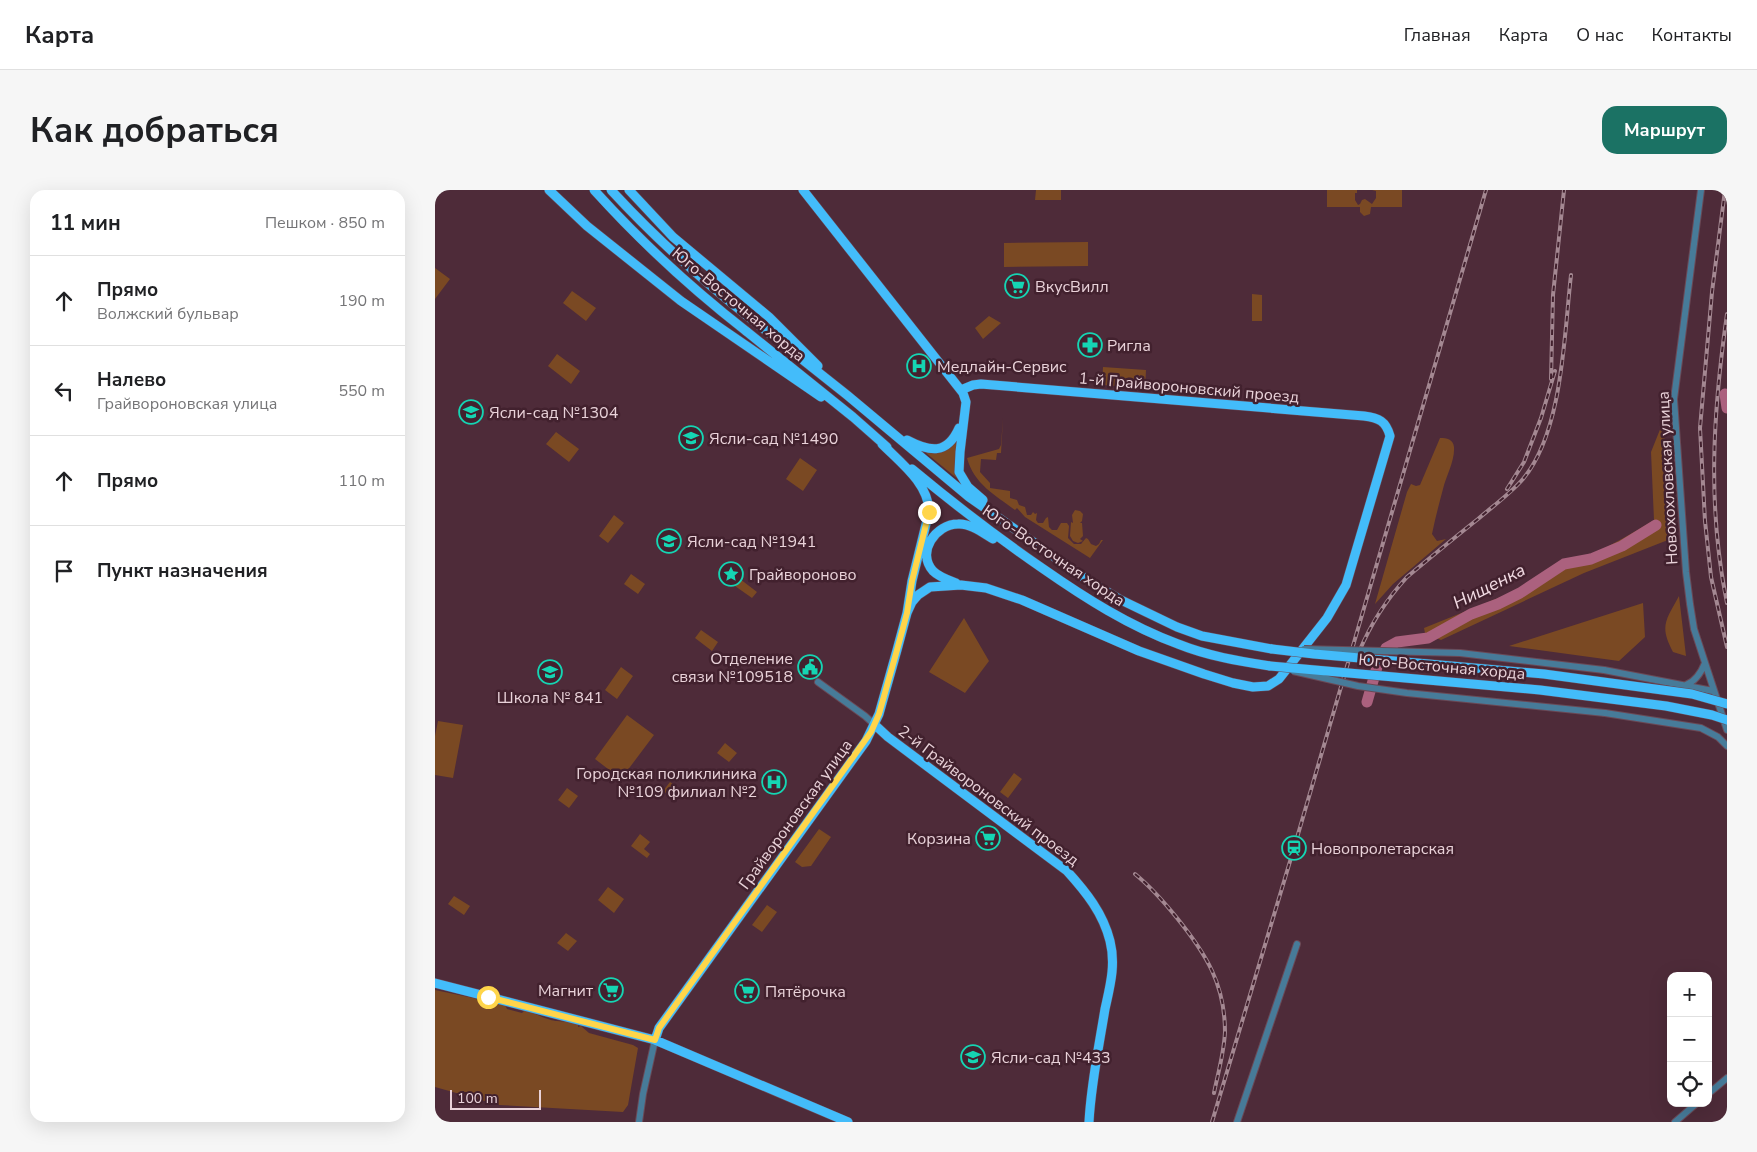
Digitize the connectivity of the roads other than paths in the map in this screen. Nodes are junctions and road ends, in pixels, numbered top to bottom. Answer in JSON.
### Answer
{"nodes":[{"id":1,"x":594,"y":190,"type":"edge"},
{"id":2,"x":611,"y":190,"type":"edge"},
{"id":3,"x":629,"y":190,"type":"edge"},
{"id":4,"x":803,"y":190,"type":"edge"},
{"id":5,"x":1701,"y":190,"type":"edge"},
{"id":6,"x":552,"y":193,"type":"edge"},
{"id":7,"x":961,"y":390,"type":"junction"},
{"id":8,"x":847,"y":394,"type":"junction"},
{"id":9,"x":853,"y":417,"type":"junction"},
{"id":10,"x":963,"y":421,"type":"junction"},
{"id":11,"x":892,"y":432,"type":"junction"},
{"id":12,"x":882,"y":444,"type":"junction"},
{"id":13,"x":1010,"y":526,"type":"junction"},
{"id":14,"x":1035,"y":563,"type":"junction"},
{"id":15,"x":961,"y":585,"type":"junction"},
{"id":16,"x":907,"y":613,"type":"junction"},
{"id":17,"x":1272,"y":649,"type":"junction"},
{"id":18,"x":1705,"y":663,"type":"junction"},
{"id":19,"x":1270,"y":666,"type":"junction"},
{"id":20,"x":818,"y":682,"type":"dead end"},
{"id":21,"x":1686,"y":685,"type":"junction"},
{"id":22,"x":1713,"y":692,"type":"junction"},
{"id":23,"x":1727,"y":704,"type":"edge"},
{"id":24,"x":1727,"y":720,"type":"edge"},
{"id":25,"x":875,"y":725,"type":"junction"},
{"id":26,"x":1727,"y":730,"type":"edge"},
{"id":27,"x":1727,"y":746,"type":"edge"},
{"id":28,"x":1297,"y":944,"type":"dead end"},
{"id":29,"x":435,"y":983,"type":"edge"},
{"id":30,"x":655,"y":1040,"type":"junction"},
{"id":31,"x":1727,"y":1078,"type":"edge"},
{"id":32,"x":1712,"y":1091,"type":"edge"},
{"id":33,"x":1692,"y":1107,"type":"edge"},
{"id":34,"x":639,"y":1122,"type":"edge"},
{"id":35,"x":848,"y":1122,"type":"edge"},
{"id":36,"x":1089,"y":1122,"type":"edge"},
{"id":37,"x":1237,"y":1122,"type":"edge"},
{"id":38,"x":1675,"y":1122,"type":"edge"}],
"edges":[{"from":1,"to":9,"type":"main road","name":"Юго-Восточная хорда","bridge":true},
{"from":2,"to":8,"type":"main road","name":"Юго-Восточная хорда","bridge":true},
{"from":3,"to":8,"type":"main road"},
{"from":4,"to":7,"type":"main road"},
{"from":5,"to":18,"type":"street","name":"Новохохловская улица"},
{"from":6,"to":9,"type":"main road"},
{"from":7,"to":10,"type":"main road"},
{"from":7,"to":15,"type":"main road","name":"1-й Грайвороновский проезд"},
{"from":8,"to":11,"type":"main road","name":"Юго-Восточная хорда"},
{"from":9,"to":12,"type":"main road","name":"Юго-Восточная хорда"},
{"from":10,"to":11,"type":"main road"},
{"from":10,"to":13,"type":"main road"},
{"from":11,"to":13,"type":"main road","name":"Юго-Восточная хорда"},
{"from":12,"to":14,"type":"main road","name":"Юго-Восточная хорда"},
{"from":12,"to":16,"type":"main road"},
{"from":13,"to":17,"type":"main road","name":"Юго-Восточная хорда"},
{"from":14,"to":15,"type":"main road"},
{"from":14,"to":19,"type":"main road","name":"Юго-Восточная хорда"},
{"from":15,"to":16,"type":"main road"},
{"from":16,"to":25,"type":"main road","name":"Грайвороновская улица"},
{"from":17,"to":21,"type":"street","bridge":true},
{"from":17,"to":23,"type":"main road","name":"Юго-Восточная хорда","bridge":true},
{"from":18,"to":21,"type":"street"},
{"from":18,"to":22,"type":"street","name":"Новохохловская улица"},
{"from":19,"to":24,"type":"main road","name":"Юго-Восточная хорда","bridge":true},
{"from":19,"to":27,"type":"street","bridge":true},
{"from":20,"to":25,"type":"street"},
{"from":21,"to":22,"type":"street"},
{"from":22,"to":26,"type":"street","name":"Новохохловская улица"},
{"from":25,"to":30,"type":"main road","name":"Грайвороновская улица"},
{"from":25,"to":36,"type":"main road","name":"2-й Грайвороновский проезд"},
{"from":28,"to":37,"type":"street"},
{"from":29,"to":30,"type":"main road"},
{"from":30,"to":34,"type":"street"},
{"from":30,"to":35,"type":"main road"},
{"from":31,"to":32,"type":"street"},
{"from":33,"to":38,"type":"street"}]}
